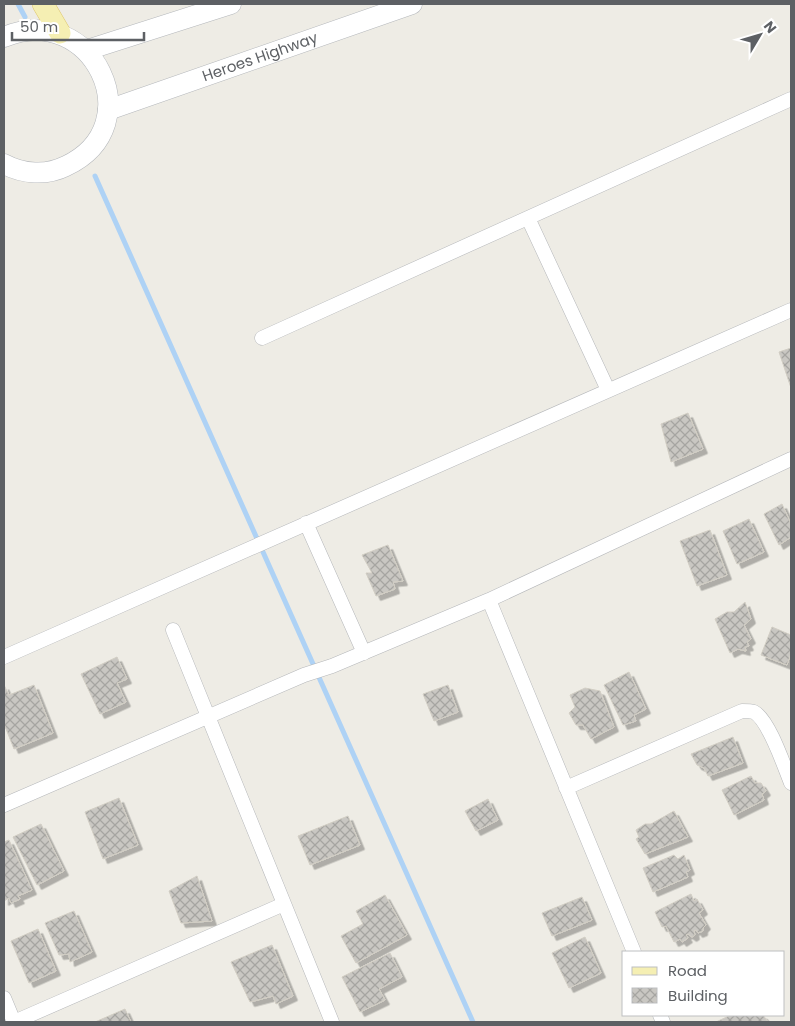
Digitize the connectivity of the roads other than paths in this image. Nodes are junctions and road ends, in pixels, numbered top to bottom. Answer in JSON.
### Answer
{"nodes":[{"id":1,"x":44,"y":4,"type":"edge"},
{"id":2,"x":231,"y":4,"type":"edge"},
{"id":3,"x":412,"y":4,"type":"edge"},
{"id":4,"x":60,"y":33,"type":"junction"},
{"id":5,"x":4,"y":37,"type":"edge"},
{"id":6,"x":87,"y":50,"type":"junction"},
{"id":7,"x":791,"y":100,"type":"edge"},
{"id":8,"x":108,"y":110,"type":"junction"},
{"id":9,"x":4,"y":164,"type":"edge"},
{"id":10,"x":528,"y":218,"type":"junction"},
{"id":11,"x":791,"y":310,"type":"edge"},
{"id":12,"x":262,"y":338,"type":"dead end"},
{"id":13,"x":608,"y":390,"type":"junction"},
{"id":14,"x":791,"y":459,"type":"edge"},
{"id":15,"x":306,"y":523,"type":"junction"},
{"id":16,"x":489,"y":600,"type":"junction"},
{"id":17,"x":173,"y":630,"type":"dead end"},
{"id":18,"x":364,"y":653,"type":"junction"},
{"id":19,"x":4,"y":657,"type":"edge"},
{"id":20,"x":208,"y":716,"type":"junction"},
{"id":21,"x":791,"y":783,"type":"edge"},
{"id":22,"x":566,"y":788,"type":"junction"},
{"id":23,"x":4,"y":805,"type":"edge"},
{"id":24,"x":284,"y":904,"type":"junction"},
{"id":25,"x":634,"y":951,"type":"edge"},
{"id":26,"x":4,"y":998,"type":"edge"},
{"id":27,"x":14,"y":1022,"type":"edge"},
{"id":28,"x":332,"y":1022,"type":"edge"}],
"edges":[{"from":1,"to":4,"type":"main road"},
{"from":2,"to":6,"type":"main road"},
{"from":3,"to":8,"type":"main road","name":"Heroes Highway"},
{"from":4,"to":5,"type":"main road"},
{"from":4,"to":6,"type":"main road"},
{"from":6,"to":8,"type":"main road"},
{"from":7,"to":10,"type":"street"},
{"from":8,"to":9,"type":"main road"},
{"from":10,"to":12,"type":"street"},
{"from":10,"to":13,"type":"street"},
{"from":11,"to":13,"type":"street"},
{"from":13,"to":15,"type":"street"},
{"from":14,"to":16,"type":"street"},
{"from":15,"to":18,"type":"street"},
{"from":15,"to":19,"type":"street"},
{"from":16,"to":18,"type":"street"},
{"from":16,"to":22,"type":"street"},
{"from":17,"to":20,"type":"street"},
{"from":18,"to":20,"type":"street"},
{"from":20,"to":23,"type":"street"},
{"from":20,"to":24,"type":"street"},
{"from":21,"to":22,"type":"street"},
{"from":22,"to":25,"type":"street"},
{"from":24,"to":27,"type":"street"},
{"from":24,"to":28,"type":"street"},
{"from":26,"to":27,"type":"street"}]}
